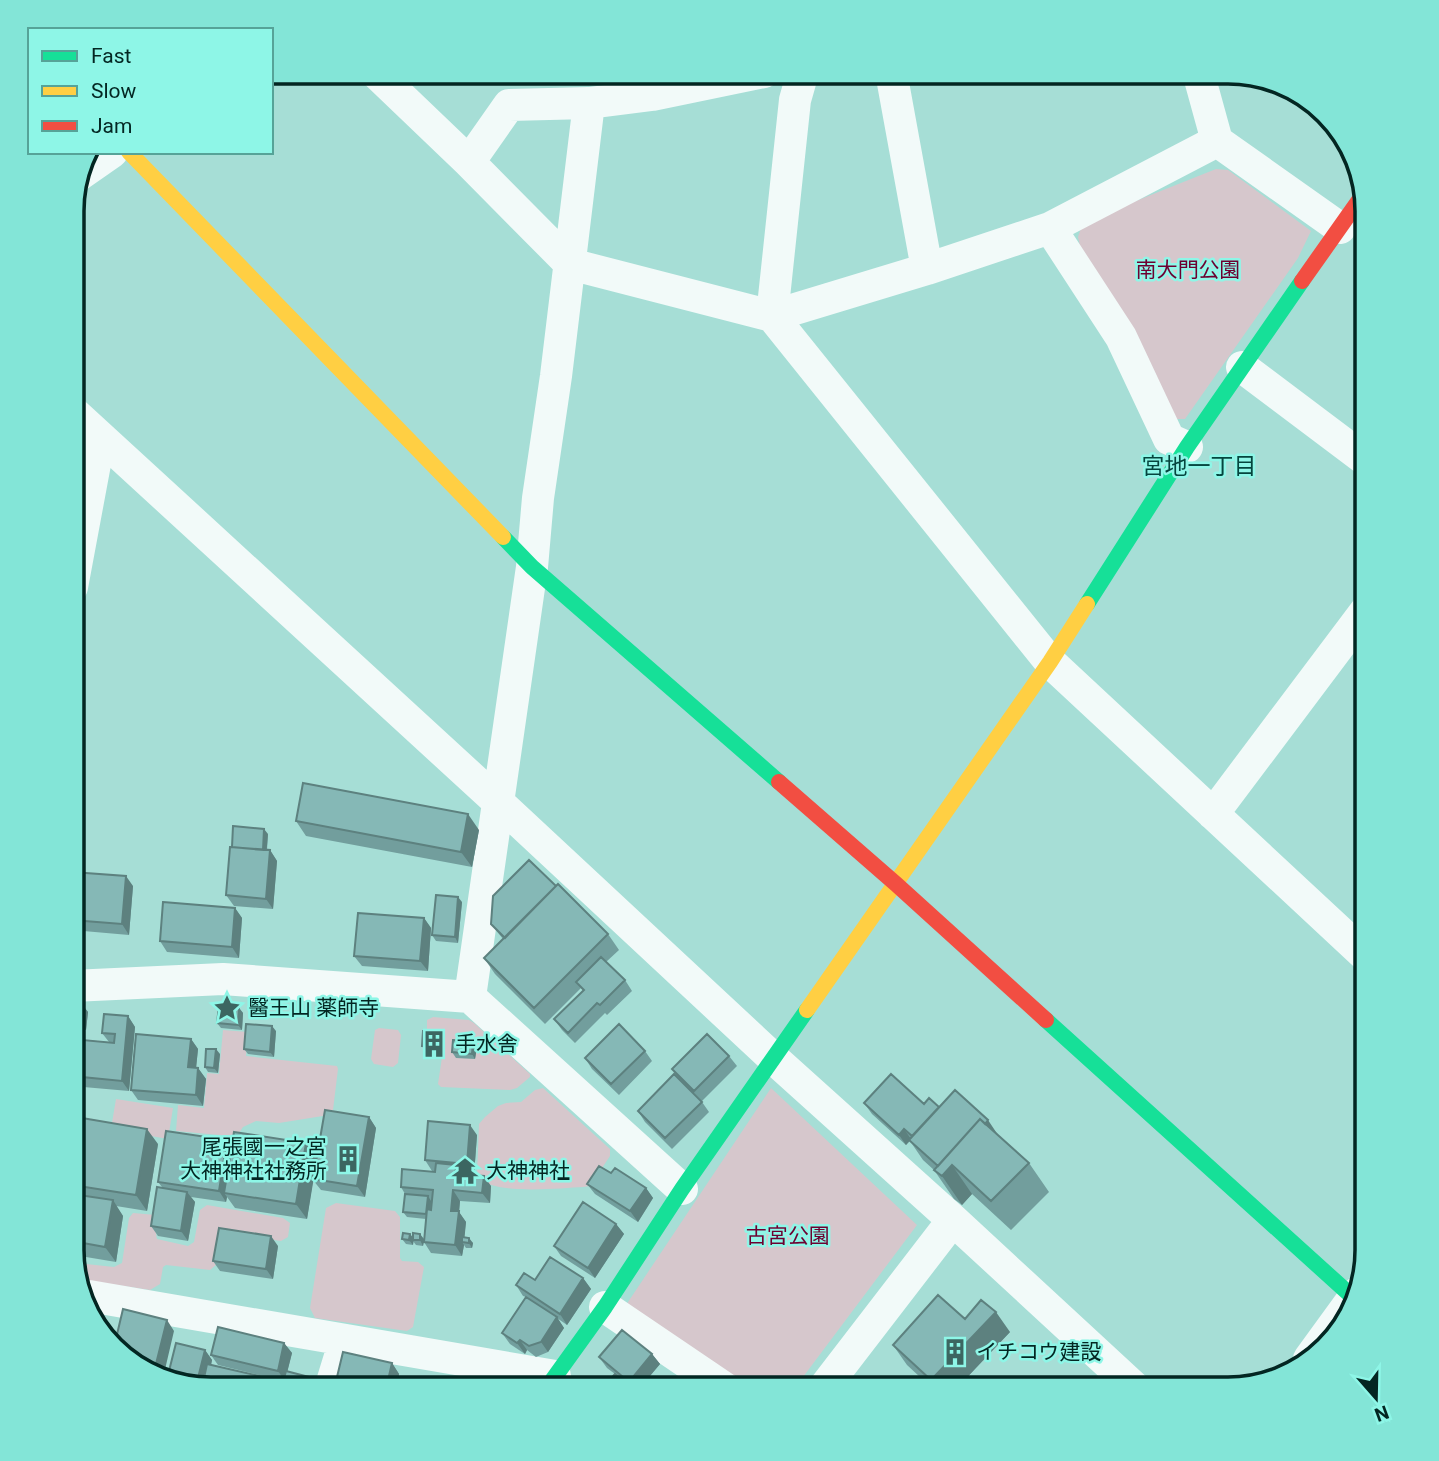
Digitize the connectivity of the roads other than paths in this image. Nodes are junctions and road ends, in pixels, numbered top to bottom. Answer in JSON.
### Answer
{"nodes":[{"id":1,"x":388,"y":84,"type":"edge"},
{"id":2,"x":706,"y":84,"type":"edge"},
{"id":3,"x":800,"y":84,"type":"edge"},
{"id":4,"x":893,"y":84,"type":"edge"},
{"id":5,"x":1201,"y":84,"type":"edge"},
{"id":6,"x":589,"y":103,"type":"junction"},
{"id":7,"x":1217,"y":141,"type":"junction"},
{"id":8,"x":109,"y":154,"type":"edge"},
{"id":9,"x":131,"y":154,"type":"edge"},
{"id":10,"x":469,"y":162,"type":"junction"},
{"id":11,"x":93,"y":165,"type":"edge"},
{"id":12,"x":1355,"y":207,"type":"edge"},
{"id":13,"x":1050,"y":228,"type":"junction"},
{"id":14,"x":1340,"y":228,"type":"junction"},
{"id":15,"x":570,"y":264,"type":"junction"},
{"id":16,"x":927,"y":269,"type":"junction"},
{"id":17,"x":772,"y":316,"type":"junction"},
{"id":18,"x":1242,"y":367,"type":"junction"},
{"id":19,"x":84,"y":422,"type":"edge"},
{"id":20,"x":100,"y":437,"type":"junction"},
{"id":21,"x":1187,"y":447,"type":"junction"},
{"id":22,"x":1355,"y":452,"type":"edge"},
{"id":23,"x":84,"y":523,"type":"edge"},
{"id":24,"x":532,"y":567,"type":"junction"},
{"id":25,"x":1355,"y":625,"type":"edge"},
{"id":26,"x":1050,"y":662,"type":"junction"},
{"id":27,"x":497,"y":801,"type":"junction"},
{"id":28,"x":1213,"y":814,"type":"junction"},
{"id":29,"x":896,"y":884,"type":"junction"},
{"id":30,"x":1355,"y":945,"type":"edge"},
{"id":31,"x":84,"y":985,"type":"edge"},
{"id":32,"x":470,"y":997,"type":"junction"},
{"id":33,"x":773,"y":1058,"type":"junction"},
{"id":34,"x":682,"y":1189,"type":"junction"},
{"id":35,"x":953,"y":1220,"type":"junction"},
{"id":36,"x":1348,"y":1290,"type":"edge"},
{"id":37,"x":93,"y":1297,"type":"edge"},
{"id":38,"x":605,"y":1307,"type":"junction"},
{"id":39,"x":345,"y":1340,"type":"junction"},
{"id":40,"x":334,"y":1377,"type":"edge"},
{"id":41,"x":522,"y":1377,"type":"edge"},
{"id":42,"x":555,"y":1377,"type":"edge"},
{"id":43,"x":708,"y":1377,"type":"edge"},
{"id":44,"x":831,"y":1377,"type":"edge"},
{"id":45,"x":1123,"y":1377,"type":"edge"}],
"edges":[{"from":1,"to":10,"type":"street"},
{"from":2,"to":6,"type":"street"},
{"from":3,"to":17,"type":"street"},
{"from":4,"to":16,"type":"street"},
{"from":5,"to":7,"type":"street"},
{"from":6,"to":10,"type":"street"},
{"from":6,"to":15,"type":"street"},
{"from":7,"to":13,"type":"street"},
{"from":7,"to":14,"type":"street"},
{"from":8,"to":11,"type":"street"},
{"from":9,"to":24,"type":"street"},
{"from":10,"to":15,"type":"street"},
{"from":12,"to":14,"type":"street"},
{"from":13,"to":16,"type":"street"},
{"from":13,"to":21,"type":"street"},
{"from":14,"to":18,"type":"street"},
{"from":15,"to":17,"type":"street"},
{"from":15,"to":24,"type":"street"},
{"from":16,"to":17,"type":"street"},
{"from":17,"to":26,"type":"street"},
{"from":18,"to":21,"type":"street"},
{"from":18,"to":22,"type":"street"},
{"from":19,"to":20,"type":"street"},
{"from":20,"to":23,"type":"street"},
{"from":20,"to":27,"type":"street"},
{"from":21,"to":26,"type":"street"},
{"from":24,"to":27,"type":"street"},
{"from":24,"to":29,"type":"street"},
{"from":25,"to":28,"type":"street"},
{"from":26,"to":28,"type":"street"},
{"from":26,"to":29,"type":"street"},
{"from":27,"to":32,"type":"street"},
{"from":27,"to":33,"type":"street"},
{"from":28,"to":30,"type":"street"},
{"from":29,"to":33,"type":"street"},
{"from":29,"to":36,"type":"street"},
{"from":31,"to":32,"type":"street"},
{"from":32,"to":34,"type":"street"},
{"from":33,"to":34,"type":"street"},
{"from":33,"to":35,"type":"street"},
{"from":34,"to":38,"type":"street"},
{"from":35,"to":44,"type":"street"},
{"from":35,"to":45,"type":"street"},
{"from":37,"to":39,"type":"street"},
{"from":38,"to":42,"type":"street"},
{"from":38,"to":43,"type":"street"},
{"from":39,"to":40,"type":"street"},
{"from":39,"to":41,"type":"street"}]}
